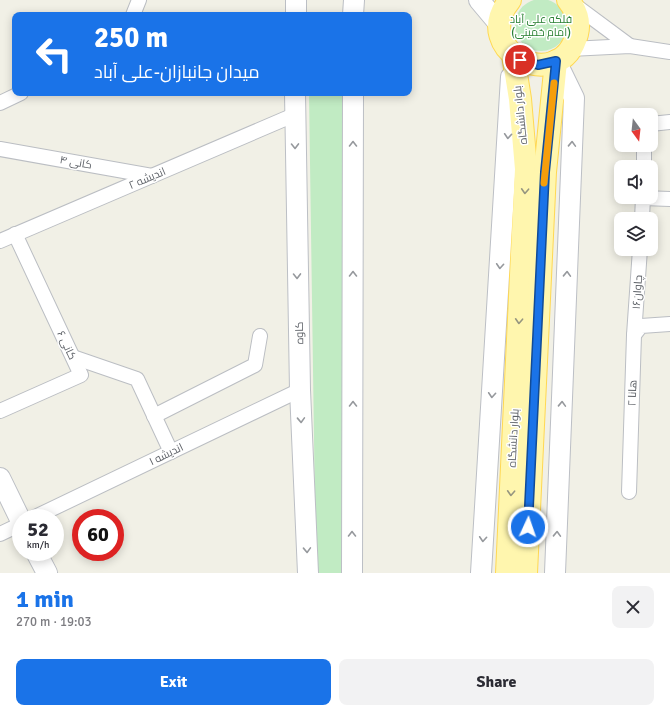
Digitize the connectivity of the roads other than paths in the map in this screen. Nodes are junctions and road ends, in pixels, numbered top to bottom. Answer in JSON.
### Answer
{"nodes":[{"id":1,"x":138,"y":0,"type":"edge"},
{"id":2,"x":296,"y":0,"type":"edge"},
{"id":3,"x":354,"y":0,"type":"edge"},
{"id":4,"x":479,"y":0,"type":"edge"},
{"id":5,"x":510,"y":0,"type":"edge"},
{"id":6,"x":568,"y":0,"type":"edge"},
{"id":7,"x":134,"y":12,"type":"edge"},
{"id":8,"x":296,"y":12,"type":"edge"},
{"id":9,"x":354,"y":12,"type":"edge"},
{"id":10,"x":500,"y":25,"type":"junction"},
{"id":11,"x":630,"y":46,"type":"junction"},
{"id":12,"x":670,"y":52,"type":"edge"},
{"id":13,"x":512,"y":55,"type":"junction"},
{"id":14,"x":563,"y":55,"type":"junction"},
{"id":15,"x":15,"y":96,"type":"edge"},
{"id":16,"x":295,"y":96,"type":"edge"},
{"id":17,"x":353,"y":96,"type":"edge"},
{"id":18,"x":0,"y":103,"type":"edge"},
{"id":19,"x":294,"y":115,"type":"junction"},
{"id":20,"x":670,"y":122,"type":"edge"},
{"id":21,"x":658,"y":123,"type":"edge"},
{"id":22,"x":0,"y":149,"type":"edge"},
{"id":23,"x":535,"y":171,"type":"junction"},
{"id":24,"x":152,"y":176,"type":"junction"},
{"id":25,"x":658,"y":198,"type":"edge"},
{"id":26,"x":670,"y":199,"type":"edge"},
{"id":27,"x":15,"y":234,"type":"junction"},
{"id":28,"x":0,"y":241,"type":"edge"},
{"id":29,"x":640,"y":256,"type":"edge"},
{"id":30,"x":670,"y":324,"type":"edge"},
{"id":31,"x":634,"y":335,"type":"junction"},
{"id":32,"x":260,"y":336,"type":"dead end"},
{"id":33,"x":73,"y":357,"type":"junction"},
{"id":34,"x":300,"y":390,"type":"junction"},
{"id":35,"x":0,"y":411,"type":"edge"},
{"id":36,"x":154,"y":416,"type":"junction"},
{"id":37,"x":171,"y":452,"type":"junction"},
{"id":38,"x":0,"y":478,"type":"edge"},
{"id":39,"x":629,"y":492,"type":"dead end"},
{"id":40,"x":15,"y":509,"type":"edge"},
{"id":41,"x":52,"y":509,"type":"edge"},
{"id":42,"x":12,"y":528,"type":"edge"},
{"id":43,"x":0,"y":534,"type":"edge"},
{"id":44,"x":41,"y":561,"type":"edge"},
{"id":45,"x":47,"y":573,"type":"edge"},
{"id":46,"x":308,"y":573,"type":"edge"},
{"id":47,"x":352,"y":573,"type":"edge"},
{"id":48,"x":481,"y":573,"type":"edge"},
{"id":49,"x":507,"y":573,"type":"edge"},
{"id":50,"x":526,"y":573,"type":"edge"},
{"id":51,"x":555,"y":573,"type":"edge"}],
"edges":[{"from":1,"to":7,"type":"street"},
{"from":2,"to":8,"type":"street"},
{"from":3,"to":9,"type":"street"},
{"from":4,"to":10,"type":"street"},
{"from":5,"to":10,"type":"main road"},
{"from":6,"to":11,"type":"street"},
{"from":6,"to":14,"type":"main road","name":"بلوار دانشگاه"},
{"from":10,"to":13,"type":"main road"},
{"from":11,"to":12,"type":"street"},
{"from":11,"to":14,"type":"street"},
{"from":13,"to":14,"type":"main road"},
{"from":13,"to":23,"type":"main road","name":"بلوار دانشگاه"},
{"from":13,"to":48,"type":"street","name":"بلوار دانشگاه","one_way":true},
{"from":14,"to":23,"type":"main road","name":"بلوار دانشگاه"},
{"from":51,"to":14,"type":"street","one_way":true},
{"from":15,"to":18,"type":"street"},
{"from":16,"to":19,"type":"street","name":"کاوه"},
{"from":47,"to":17,"type":"street","one_way":true},
{"from":19,"to":24,"type":"street","name":"اندیشه ۲"},
{"from":19,"to":34,"type":"street","name":"کاوه","one_way":true},
{"from":20,"to":21,"type":"street"},
{"from":22,"to":24,"type":"street","name":"کانی ۴"},
{"from":23,"to":49,"type":"main road","name":"بلوار دانشگاه","one_way":true},
{"from":23,"to":50,"type":"main road","name":"بلوار دانشگاه"},
{"from":24,"to":27,"type":"street","name":"اندیشه ۲"},
{"from":25,"to":26,"type":"street"},
{"from":27,"to":28,"type":"street","name":"اندیشه ۲"},
{"from":27,"to":33,"type":"street","name":"کانی ۶"},
{"from":29,"to":31,"type":"street","name":"چاوان۱۶"},
{"from":30,"to":31,"type":"street"},
{"from":31,"to":39,"type":"street","name":"هانا ۲"},
{"from":32,"to":36,"type":"street"},
{"from":33,"to":35,"type":"street","name":"کانی ۶"},
{"from":33,"to":36,"type":"street"},
{"from":34,"to":37,"type":"street","name":"اندیشه ۱"},
{"from":34,"to":46,"type":"street","name":"کاوه","one_way":true},
{"from":36,"to":37,"type":"street"},
{"from":37,"to":41,"type":"street","name":"اندیشه ۱"},
{"from":38,"to":40,"type":"street"},
{"from":42,"to":43,"type":"street"},
{"from":44,"to":45,"type":"street"}]}
